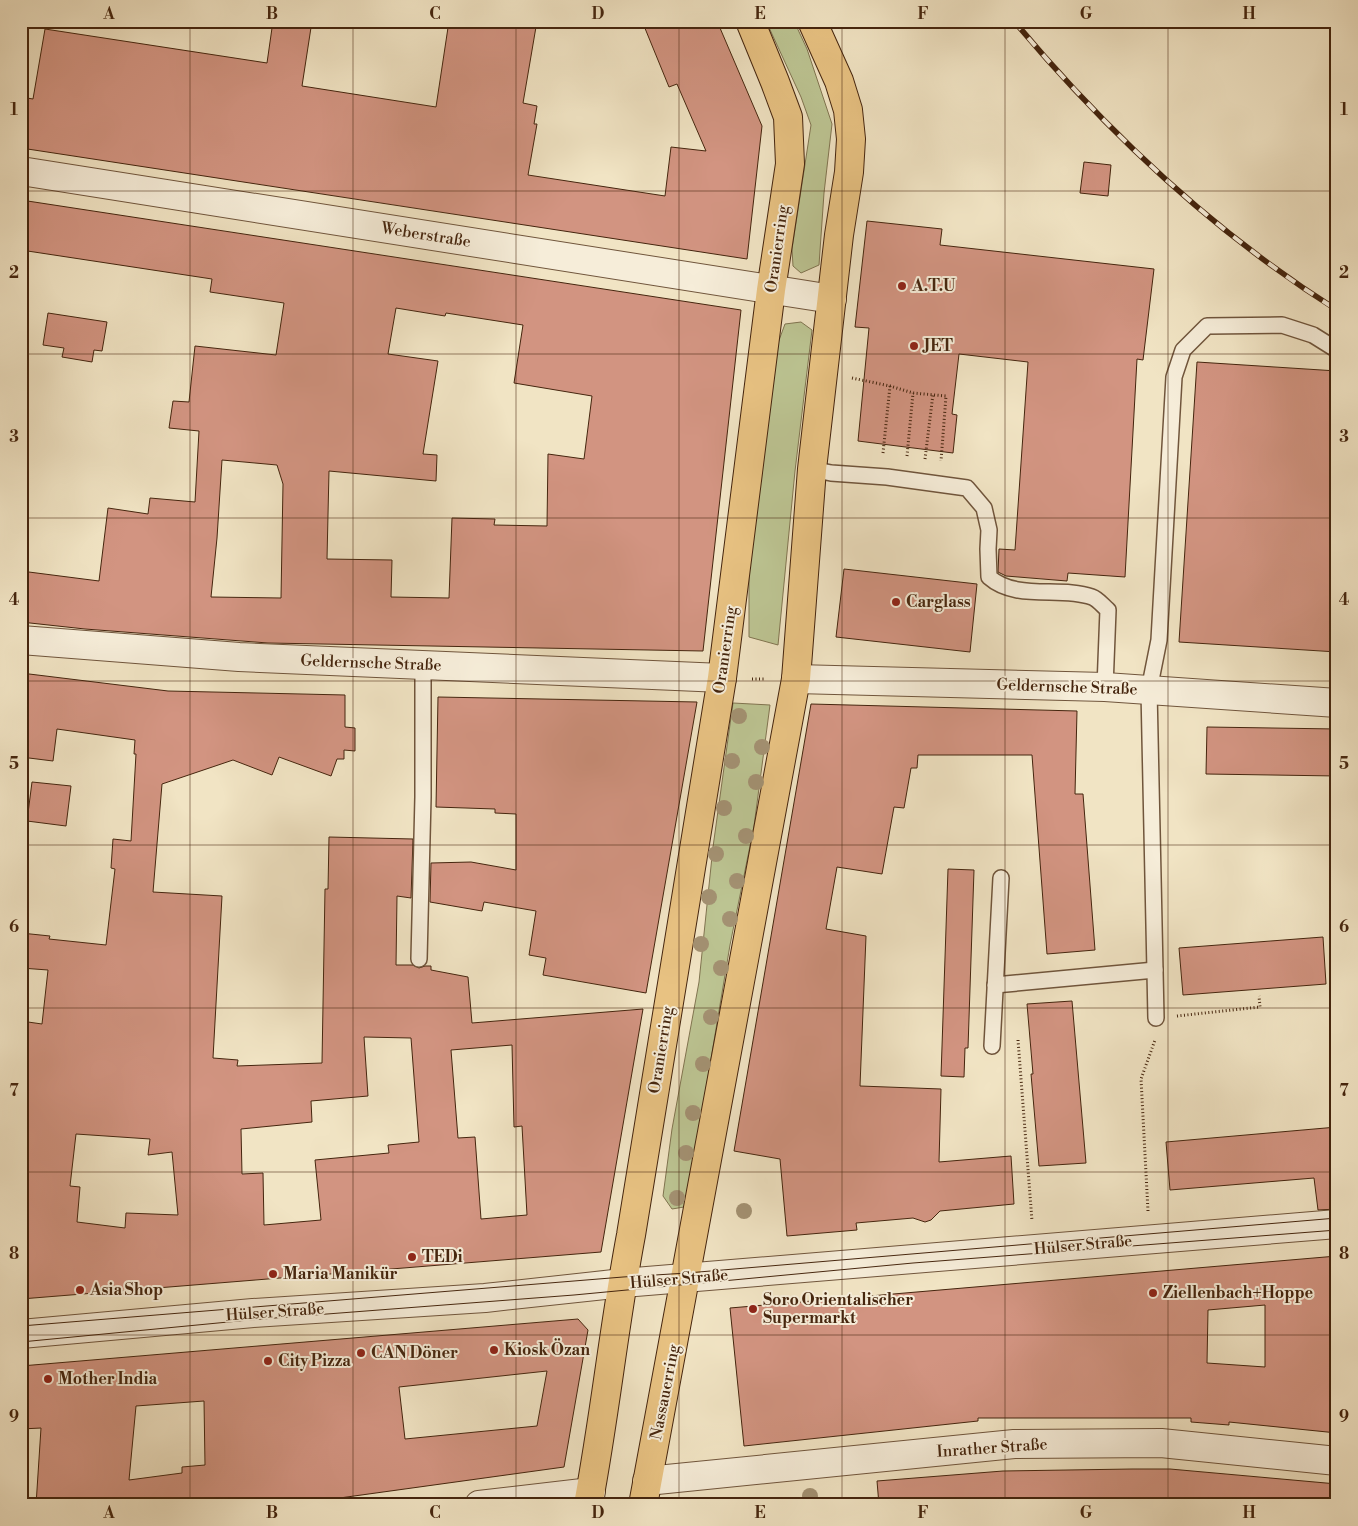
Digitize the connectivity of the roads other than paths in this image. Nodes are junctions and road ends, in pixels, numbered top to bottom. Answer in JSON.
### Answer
{"nodes":[{"id":1,"x":750,"y":21,"type":"edge"},
{"id":2,"x":812,"y":21,"type":"edge"},
{"id":3,"x":21,"y":171,"type":"edge"},
{"id":4,"x":771,"y":290,"type":"junction"},
{"id":5,"x":832,"y":298,"type":"junction"},
{"id":6,"x":1337,"y":350,"type":"edge"},
{"id":7,"x":812,"y":469,"type":"junction"},
{"id":8,"x":21,"y":640,"type":"edge"},
{"id":9,"x":424,"y":665,"type":"junction"},
{"id":10,"x":722,"y":678,"type":"junction"},
{"id":11,"x":796,"y":680,"type":"junction"},
{"id":12,"x":1105,"y":687,"type":"junction"},
{"id":13,"x":1149,"y":690,"type":"junction"},
{"id":14,"x":1337,"y":703,"type":"edge"},
{"id":15,"x":1001,"y":878,"type":"dead end"},
{"id":16,"x":419,"y":958,"type":"dead end"},
{"id":17,"x":1155,"y":970,"type":"junction"},
{"id":18,"x":995,"y":985,"type":"junction"},
{"id":19,"x":1156,"y":1018,"type":"road end"},
{"id":20,"x":992,"y":1046,"type":"dead end"},
{"id":21,"x":1337,"y":1224,"type":"edge"},
{"id":22,"x":686,"y":1279,"type":"junction"},
{"id":23,"x":623,"y":1283,"type":"junction"},
{"id":24,"x":21,"y":1334,"type":"edge"},
{"id":25,"x":1337,"y":1461,"type":"edge"},
{"id":26,"x":645,"y":1493,"type":"edge"},
{"id":27,"x":590,"y":1498,"type":"edge"},
{"id":28,"x":479,"y":1505,"type":"edge"}],
"edges":[{"from":1,"to":4,"type":"main road","name":"Oranierring"},
{"from":2,"to":5,"type":"main road"},
{"from":3,"to":4,"type":"street","name":"Weberstraße"},
{"from":4,"to":5,"type":"street","name":"Weberstraße"},
{"from":4,"to":10,"type":"main road","name":"Oranierring"},
{"from":5,"to":7,"type":"main road"},
{"from":6,"to":13,"type":"lane"},
{"from":7,"to":11,"type":"main road"},
{"from":7,"to":12,"type":"lane"},
{"from":8,"to":9,"type":"street","name":"Geldernsche Straße"},
{"from":9,"to":10,"type":"street","name":"Geldernsche Straße"},
{"from":9,"to":16,"type":"lane"},
{"from":10,"to":23,"type":"main road","name":"Oranierring"},
{"from":11,"to":12,"type":"street","name":"Geldernsche Straße"},
{"from":11,"to":22,"type":"main road"},
{"from":12,"to":13,"type":"street","name":"Geldernsche Straße"},
{"from":13,"to":14,"type":"street","name":"Geldernsche Straße"},
{"from":13,"to":17,"type":"lane"},
{"from":15,"to":18,"type":"lane"},
{"from":17,"to":18,"type":"lane"},
{"from":17,"to":19,"type":"lane"},
{"from":18,"to":20,"type":"lane"},
{"from":21,"to":22,"type":"street","name":"Hülser Straße"},
{"from":22,"to":23,"type":"street","name":"Hülser Straße"},
{"from":22,"to":26,"type":"main road","name":"Nassauerring"},
{"from":23,"to":24,"type":"street","name":"Hülser Straße"},
{"from":23,"to":27,"type":"main road"},
{"from":25,"to":26,"type":"street","name":"Inrather Straße"},
{"from":27,"to":28,"type":"street"}]}
